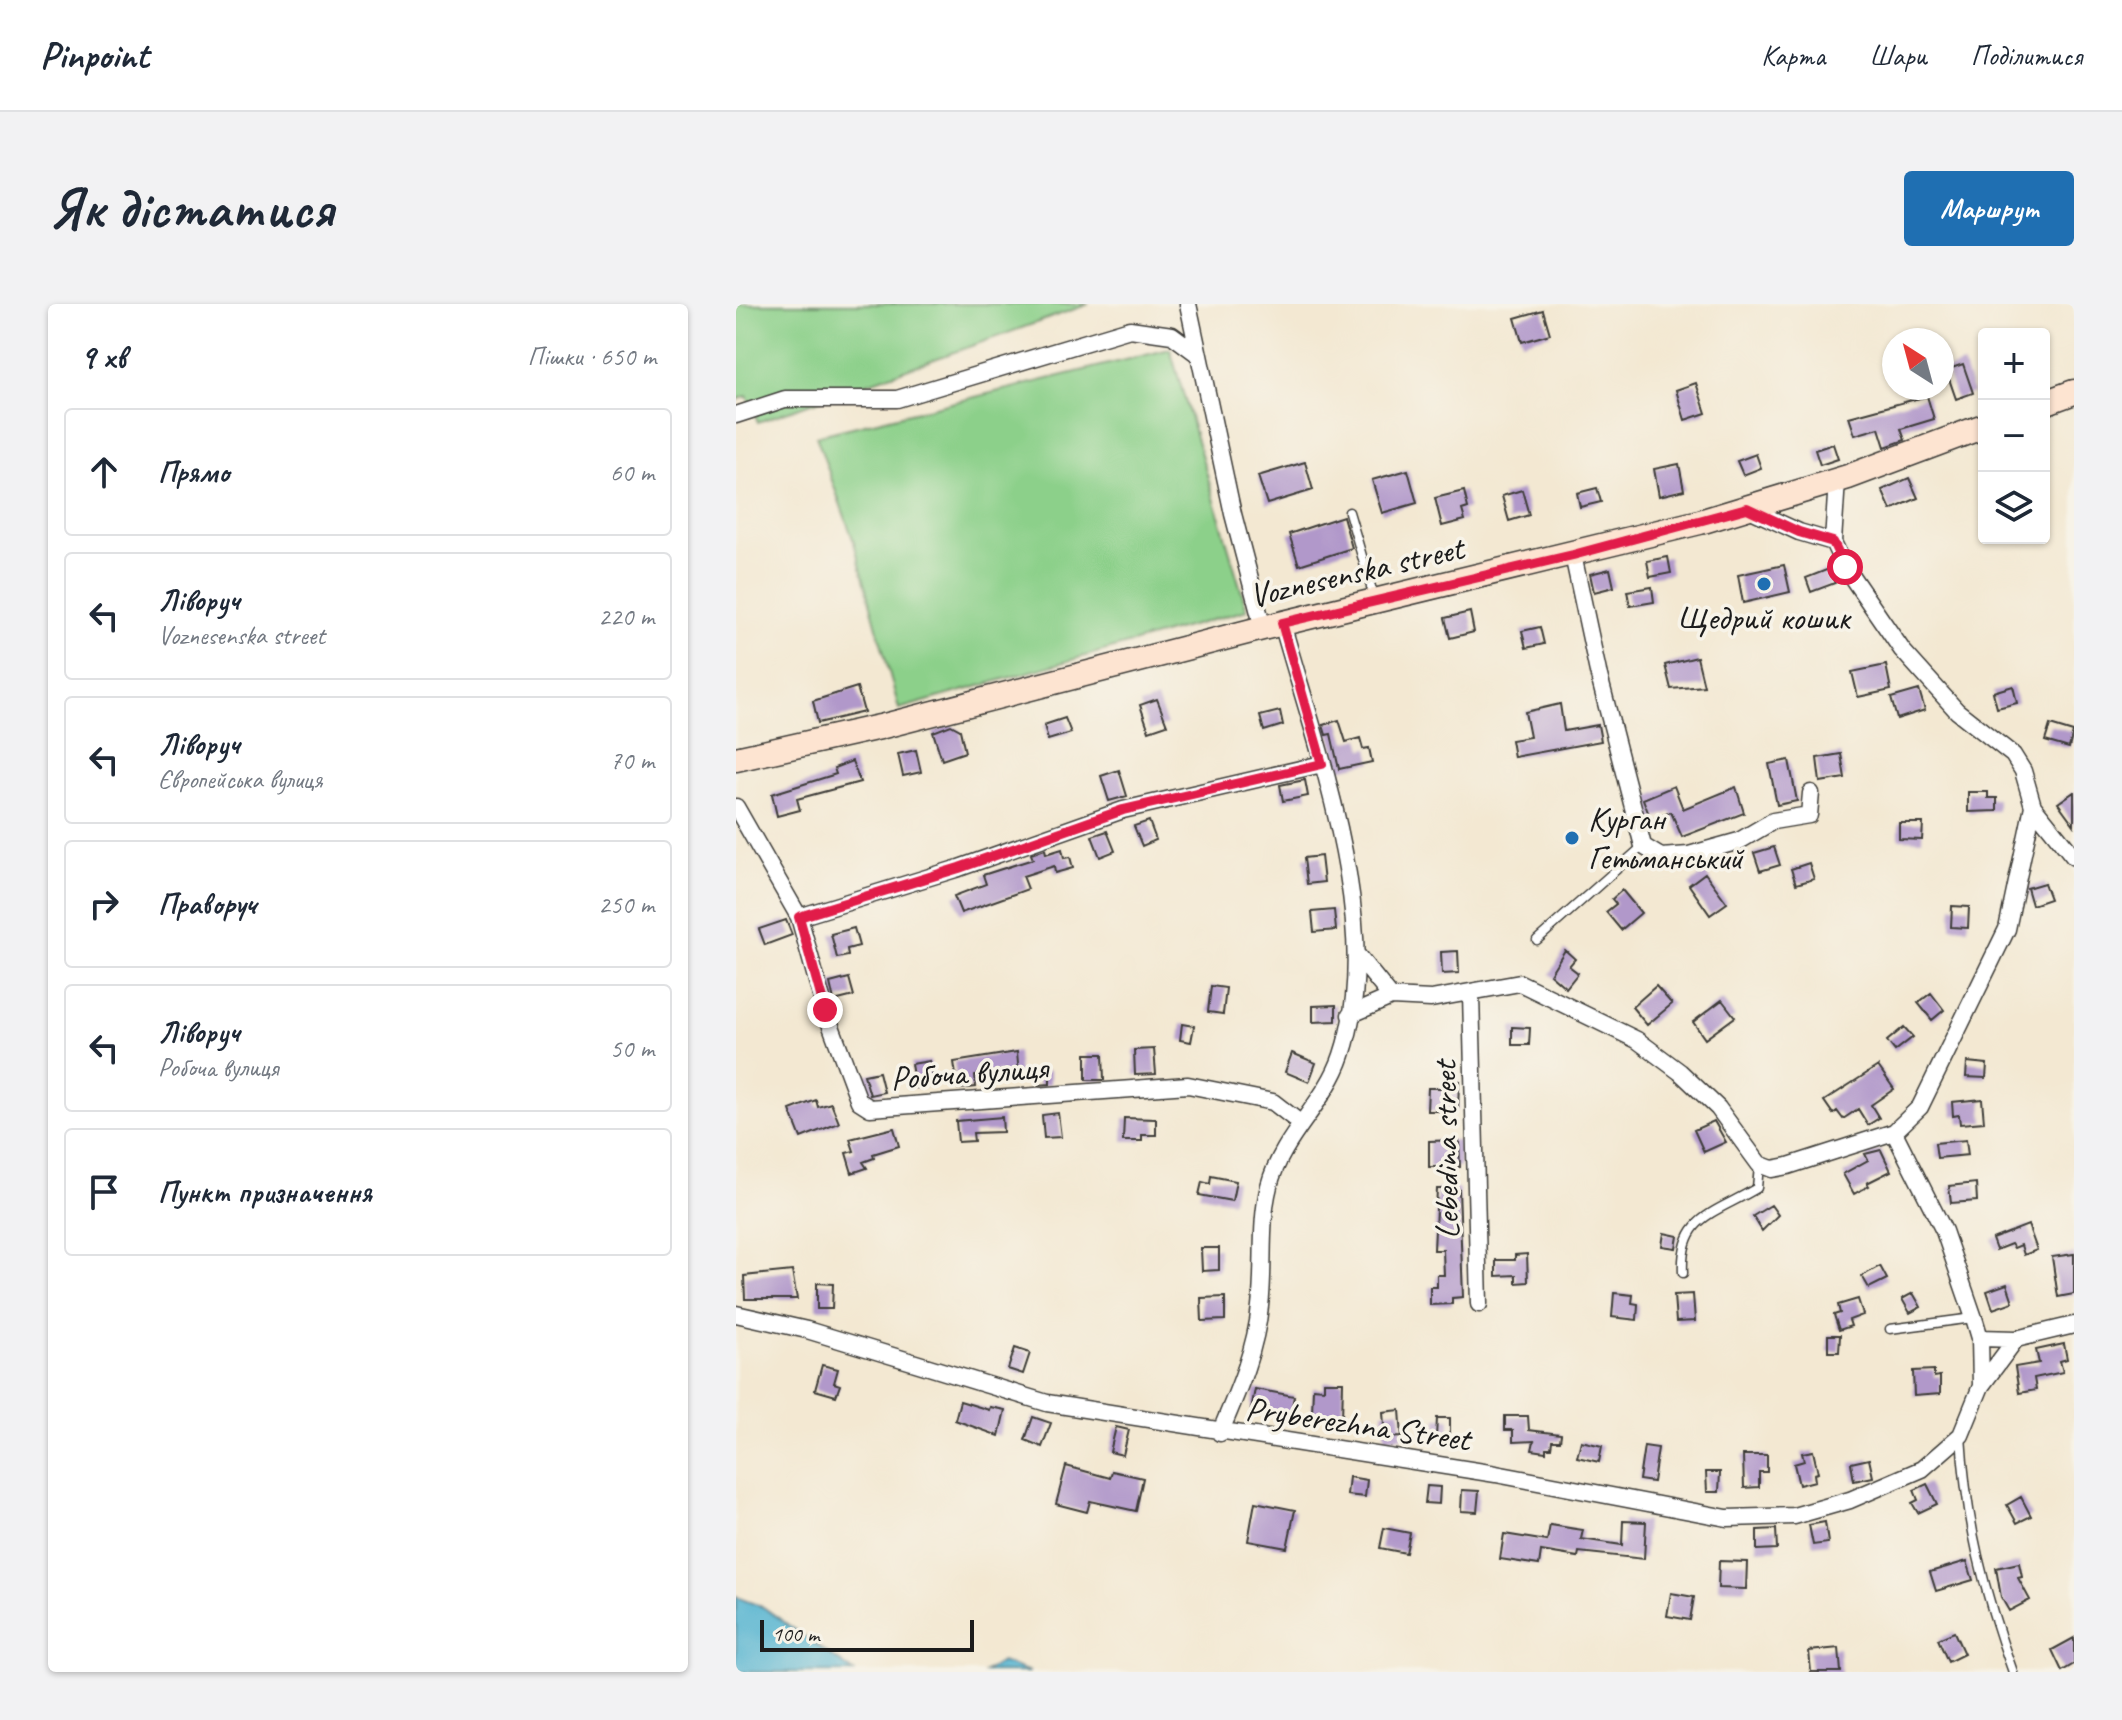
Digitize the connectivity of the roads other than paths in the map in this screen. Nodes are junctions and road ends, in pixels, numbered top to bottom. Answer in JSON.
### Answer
{"nodes":[{"id":1,"x":1188,"y":304,"type":"edge"},
{"id":2,"x":1199,"y":355,"type":"junction"},
{"id":3,"x":2074,"y":392,"type":"edge"},
{"id":4,"x":2050,"y":401,"type":"edge"},
{"id":5,"x":736,"y":415,"type":"edge"},
{"id":6,"x":1978,"y":428,"type":"edge"},
{"id":7,"x":1837,"y":480,"type":"junction"},
{"id":8,"x":1747,"y":508,"type":"junction"},
{"id":9,"x":1349,"y":512,"type":"dead end"},
{"id":10,"x":1833,"y":542,"type":"junction"},
{"id":11,"x":1573,"y":555,"type":"junction"},
{"id":12,"x":1375,"y":602,"type":"junction"},
{"id":13,"x":1273,"y":625,"type":"junction"},
{"id":14,"x":736,"y":759,"type":"edge"},
{"id":15,"x":1322,"y":764,"type":"junction"},
{"id":16,"x":1811,"y":793,"type":"dead end"},
{"id":17,"x":2033,"y":806,"type":"junction"},
{"id":18,"x":736,"y":807,"type":"edge"},
{"id":19,"x":1643,"y":846,"type":"junction"},
{"id":20,"x":2074,"y":857,"type":"edge"},
{"id":21,"x":799,"y":917,"type":"junction"},
{"id":22,"x":1537,"y":940,"type":"dead end"},
{"id":23,"x":1357,"y":955,"type":"junction"},
{"id":24,"x":1471,"y":994,"type":"junction"},
{"id":25,"x":1391,"y":997,"type":"junction"},
{"id":26,"x":1350,"y":1015,"type":"junction"},
{"id":27,"x":1300,"y":1123,"type":"junction"},
{"id":28,"x":1894,"y":1132,"type":"junction"},
{"id":29,"x":1759,"y":1164,"type":"junction"},
{"id":30,"x":1683,"y":1273,"type":"dead end"},
{"id":31,"x":1479,"y":1304,"type":"dead end"},
{"id":32,"x":736,"y":1314,"type":"edge"},
{"id":33,"x":1974,"y":1318,"type":"junction"},
{"id":34,"x":2074,"y":1325,"type":"edge"},
{"id":35,"x":1890,"y":1329,"type":"dead end"},
{"id":36,"x":1980,"y":1338,"type":"junction"},
{"id":37,"x":2016,"y":1339,"type":"junction"},
{"id":38,"x":1981,"y":1386,"type":"junction"},
{"id":39,"x":1220,"y":1433,"type":"junction"},
{"id":40,"x":1961,"y":1435,"type":"junction"},
{"id":41,"x":2013,"y":1672,"type":"edge"}],
"edges":[{"from":1,"to":2,"type":"street"},
{"from":2,"to":5,"type":"street"},
{"from":2,"to":13,"type":"street"},
{"from":3,"to":4,"type":"main road"},
{"from":6,"to":7,"type":"main road","name":"Voznesenska street"},
{"from":7,"to":8,"type":"main road","name":"Voznesenska street"},
{"from":7,"to":10,"type":"street"},
{"from":8,"to":10,"type":"street"},
{"from":8,"to":11,"type":"main road","name":"Voznesenska street"},
{"from":9,"to":12,"type":"lane"},
{"from":10,"to":17,"type":"street"},
{"from":11,"to":12,"type":"main road","name":"Voznesenska street"},
{"from":11,"to":19,"type":"street"},
{"from":12,"to":13,"type":"main road","name":"Voznesenska street"},
{"from":13,"to":14,"type":"main road","name":"Voznesenska street"},
{"from":13,"to":15,"type":"street"},
{"from":15,"to":21,"type":"street"},
{"from":15,"to":23,"type":"street"},
{"from":16,"to":19,"type":"street"},
{"from":17,"to":20,"type":"street"},
{"from":17,"to":28,"type":"street"},
{"from":18,"to":21,"type":"street","name":"Робоча вулиця"},
{"from":19,"to":22,"type":"lane"},
{"from":21,"to":27,"type":"street","name":"Робоча вулиця"},
{"from":23,"to":25,"type":"street"},
{"from":23,"to":26,"type":"street"},
{"from":24,"to":25,"type":"street"},
{"from":24,"to":29,"type":"street"},
{"from":24,"to":31,"type":"street","name":"Lebedina street"},
{"from":25,"to":26,"type":"street"},
{"from":26,"to":27,"type":"street"},
{"from":27,"to":39,"type":"street"},
{"from":28,"to":29,"type":"street"},
{"from":28,"to":33,"type":"street"},
{"from":29,"to":30,"type":"lane"},
{"from":32,"to":39,"type":"street","name":"Pryberezhna Street"},
{"from":33,"to":35,"type":"lane"},
{"from":33,"to":36,"type":"street"},
{"from":34,"to":37,"type":"street"},
{"from":36,"to":37,"type":"street"},
{"from":36,"to":38,"type":"street"},
{"from":37,"to":38,"type":"street"},
{"from":38,"to":40,"type":"street"},
{"from":39,"to":40,"type":"street","name":"Pryberezhna Street"},
{"from":40,"to":41,"type":"lane"}]}
